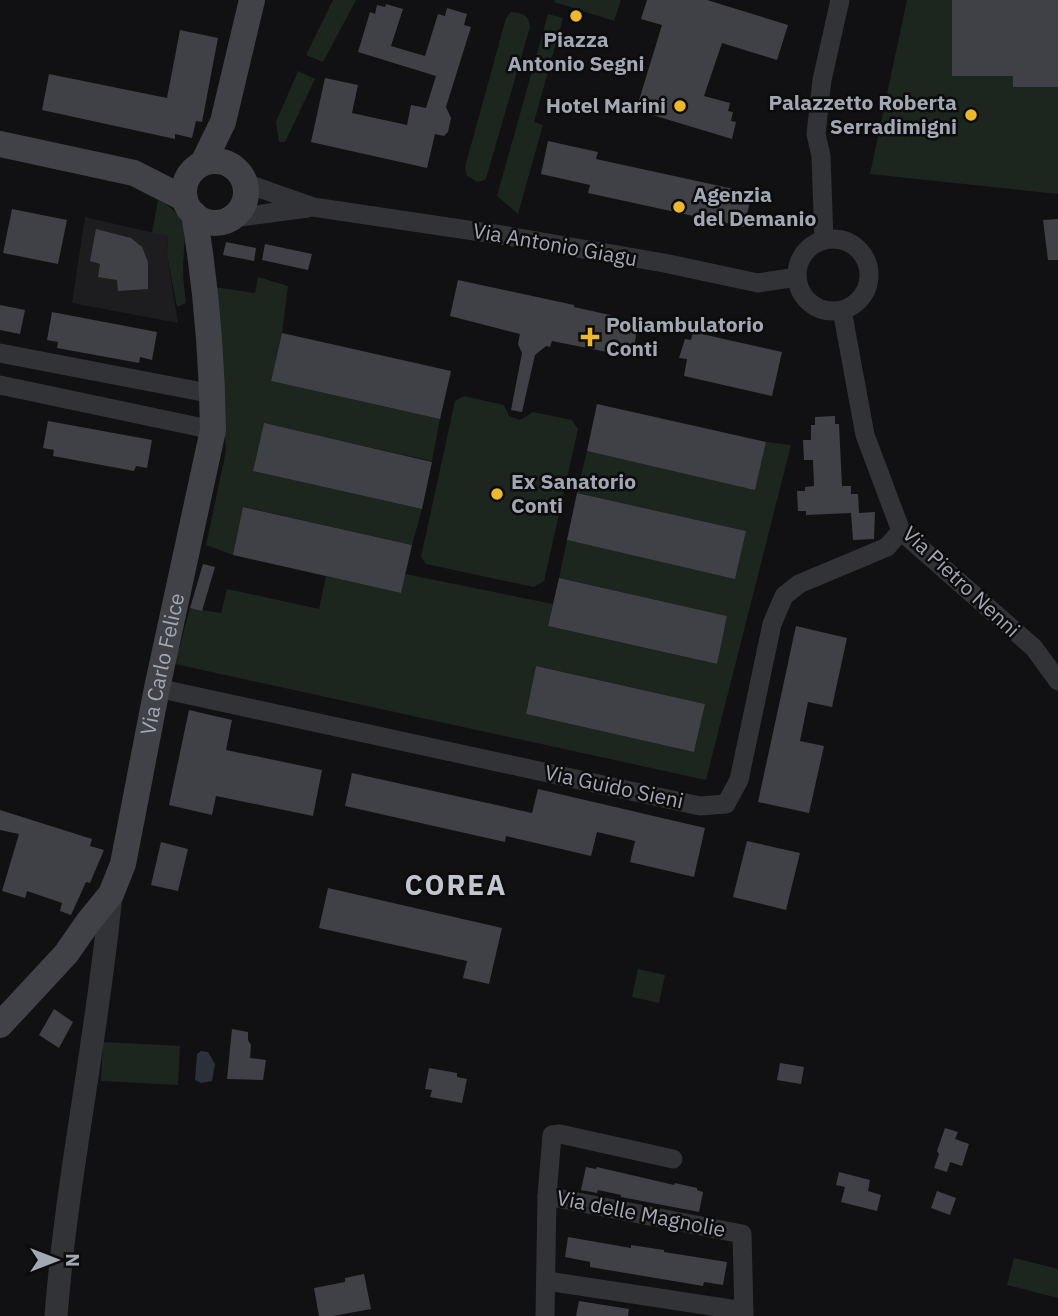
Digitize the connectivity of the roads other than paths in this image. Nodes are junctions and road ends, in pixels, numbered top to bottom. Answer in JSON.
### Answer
{"nodes":[{"id":1,"x":252,"y":0,"type":"edge"},
{"id":2,"x":840,"y":0,"type":"edge"},
{"id":3,"x":223,"y":122,"type":"junction"},
{"id":4,"x":0,"y":144,"type":"edge"},
{"id":5,"x":200,"y":165,"type":"junction"},
{"id":6,"x":134,"y":173,"type":"junction"},
{"id":7,"x":238,"y":173,"type":"junction"},
{"id":8,"x":189,"y":207,"type":"junction"},
{"id":9,"x":313,"y":207,"type":"junction"},
{"id":10,"x":227,"y":220,"type":"junction"},
{"id":11,"x":824,"y":240,"type":"junction"},
{"id":12,"x":202,"y":264,"type":"junction"},
{"id":13,"x":797,"y":277,"type":"junction"},
{"id":14,"x":842,"y":310,"type":"junction"},
{"id":15,"x":0,"y":353,"type":"edge"},
{"id":16,"x":31,"y":359,"type":"junction"},
{"id":17,"x":0,"y":385,"type":"edge"},
{"id":18,"x":177,"y":388,"type":"junction"},
{"id":19,"x":25,"y":390,"type":"junction"},
{"id":20,"x":213,"y":394,"type":"junction"},
{"id":21,"x":172,"y":419,"type":"junction"},
{"id":22,"x":213,"y":430,"type":"junction"},
{"id":23,"x":901,"y":531,"type":"junction"},
{"id":24,"x":1058,"y":681,"type":"edge"},
{"id":25,"x":157,"y":688,"type":"junction"},
{"id":26,"x":111,"y":894,"type":"junction"},
{"id":27,"x":0,"y":1026,"type":"edge"},
{"id":28,"x":673,"y":1159,"type":"dead end"},
{"id":29,"x":547,"y":1196,"type":"junction"},
{"id":30,"x":547,"y":1281,"type":"junction"},
{"id":31,"x":744,"y":1313,"type":"edge"},
{"id":32,"x":56,"y":1316,"type":"edge"},
{"id":33,"x":545,"y":1316,"type":"edge"}],
"edges":[{"from":1,"to":3,"type":"main road"},
{"from":2,"to":11,"type":"street"},
{"from":3,"to":5,"type":"main road"},
{"from":3,"to":7,"type":"main road"},
{"from":4,"to":6,"type":"main road"},
{"from":5,"to":6,"type":"main road"},
{"from":5,"to":7,"type":"main road"},
{"from":5,"to":8,"type":"main road"},
{"from":6,"to":8,"type":"main road"},
{"from":7,"to":9,"type":"street","name":"Via Antonio Giagu"},
{"from":7,"to":10,"type":"main road"},
{"from":8,"to":10,"type":"main road"},
{"from":8,"to":12,"type":"main road","name":"Via Carlo Felice"},
{"from":9,"to":10,"type":"street","name":"Via Antonio Giagu"},
{"from":9,"to":13,"type":"street","name":"Via Antonio Giagu"},
{"from":10,"to":12,"type":"main road","name":"Via Carlo Felice"},
{"from":11,"to":13,"type":"street"},
{"from":11,"to":14,"type":"street"},
{"from":12,"to":20,"type":"main road","name":"Via Carlo Felice"},
{"from":13,"to":14,"type":"street"},
{"from":14,"to":23,"type":"street","name":"Via Pietro Nenni"},
{"from":15,"to":16,"type":"street"},
{"from":16,"to":18,"type":"street"},
{"from":16,"to":19,"type":"street"},
{"from":17,"to":19,"type":"street"},
{"from":18,"to":20,"type":"street"},
{"from":18,"to":21,"type":"street"},
{"from":19,"to":21,"type":"street"},
{"from":20,"to":22,"type":"main road","name":"Via Carlo Felice"},
{"from":21,"to":22,"type":"street"},
{"from":22,"to":25,"type":"main road","name":"Via Carlo Felice"},
{"from":23,"to":24,"type":"street","name":"Via Pietro Nenni"},
{"from":23,"to":25,"type":"street","name":"Via Guido Sieni"},
{"from":25,"to":26,"type":"main road","name":"Via Carlo Felice"},
{"from":26,"to":27,"type":"main road","name":"Via Carlo Felice"},
{"from":26,"to":32,"type":"street"},
{"from":28,"to":29,"type":"street","name":"Via delle Magnolie"},
{"from":29,"to":30,"type":"street","name":"Via delle Magnolie"},
{"from":29,"to":31,"type":"street","name":"Via delle Magnolie"},
{"from":30,"to":31,"type":"street","name":"Via delle Magnolie"},
{"from":30,"to":33,"type":"street","name":"Via delle Magnolie"}]}
